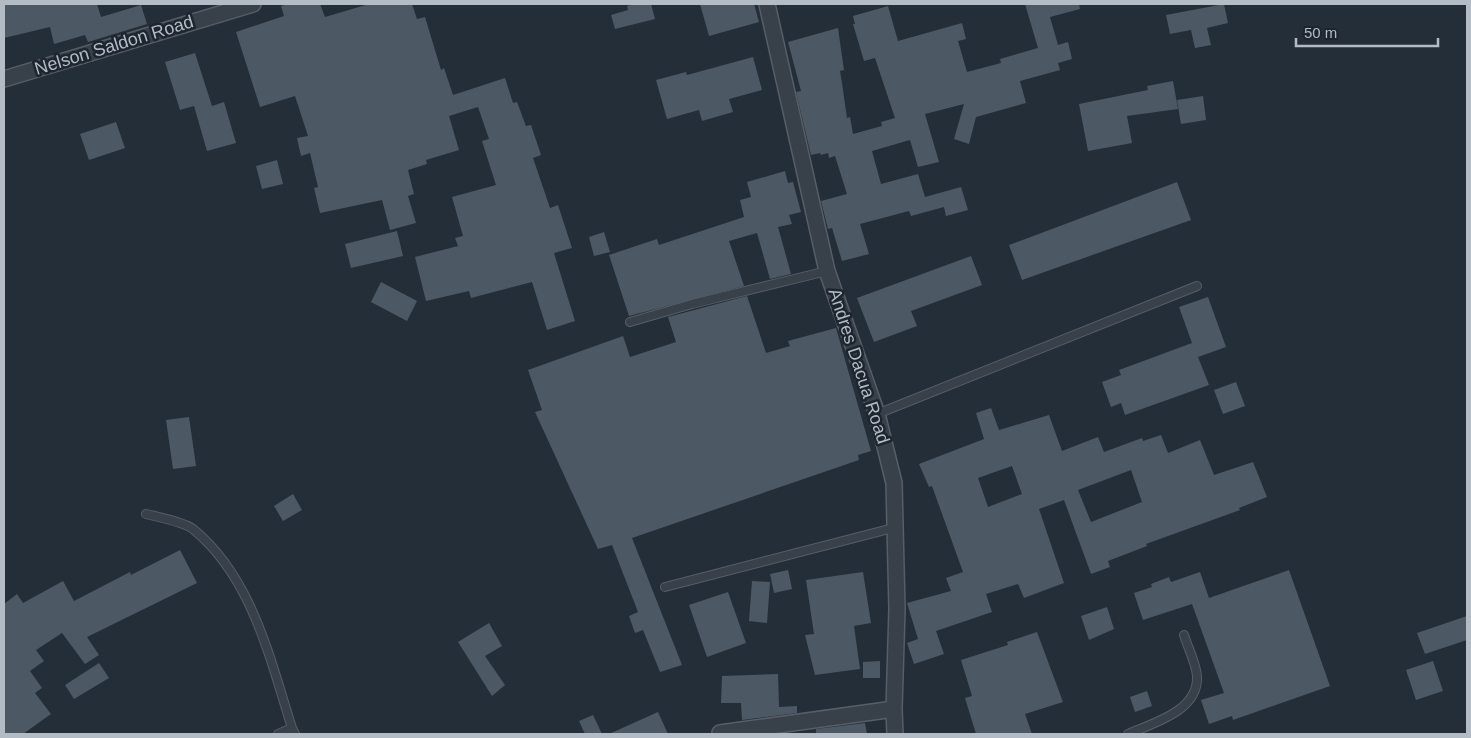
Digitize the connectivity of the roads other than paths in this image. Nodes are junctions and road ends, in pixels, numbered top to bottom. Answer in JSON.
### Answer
{"nodes":[{"id":1,"x":252,"y":4,"type":"edge"},
{"id":2,"x":767,"y":4,"type":"edge"},
{"id":3,"x":4,"y":78,"type":"edge"},
{"id":4,"x":828,"y":271,"type":"junction"},
{"id":5,"x":1197,"y":286,"type":"dead end"},
{"id":6,"x":630,"y":322,"type":"dead end"},
{"id":7,"x":877,"y":414,"type":"junction"},
{"id":8,"x":146,"y":514,"type":"dead end"},
{"id":9,"x":896,"y":527,"type":"junction"},
{"id":10,"x":665,"y":587,"type":"dead end"},
{"id":11,"x":1184,"y":635,"type":"dead end"},
{"id":12,"x":894,"y":709,"type":"junction"},
{"id":13,"x":294,"y":731,"type":"edge"},
{"id":14,"x":720,"y":733,"type":"edge"},
{"id":15,"x":278,"y":734,"type":"edge"},
{"id":16,"x":896,"y":734,"type":"edge"},
{"id":17,"x":1128,"y":734,"type":"edge"}],
"edges":[{"from":1,"to":3,"type":"street","name":"Nelson Saldon Road"},
{"from":2,"to":4,"type":"street","name":"Andres Dacua Road"},
{"from":4,"to":6,"type":"lane"},
{"from":4,"to":7,"type":"street","name":"Andres Dacua Road"},
{"from":5,"to":7,"type":"lane"},
{"from":7,"to":9,"type":"street","name":"Andres Dacua Road"},
{"from":8,"to":13,"type":"lane"},
{"from":9,"to":10,"type":"lane"},
{"from":9,"to":12,"type":"street","name":"Andres Dacua Road"},
{"from":11,"to":17,"type":"lane"},
{"from":12,"to":14,"type":"street"},
{"from":12,"to":16,"type":"street","name":"Andres Dacua Road"},
{"from":13,"to":15,"type":"lane"}]}
